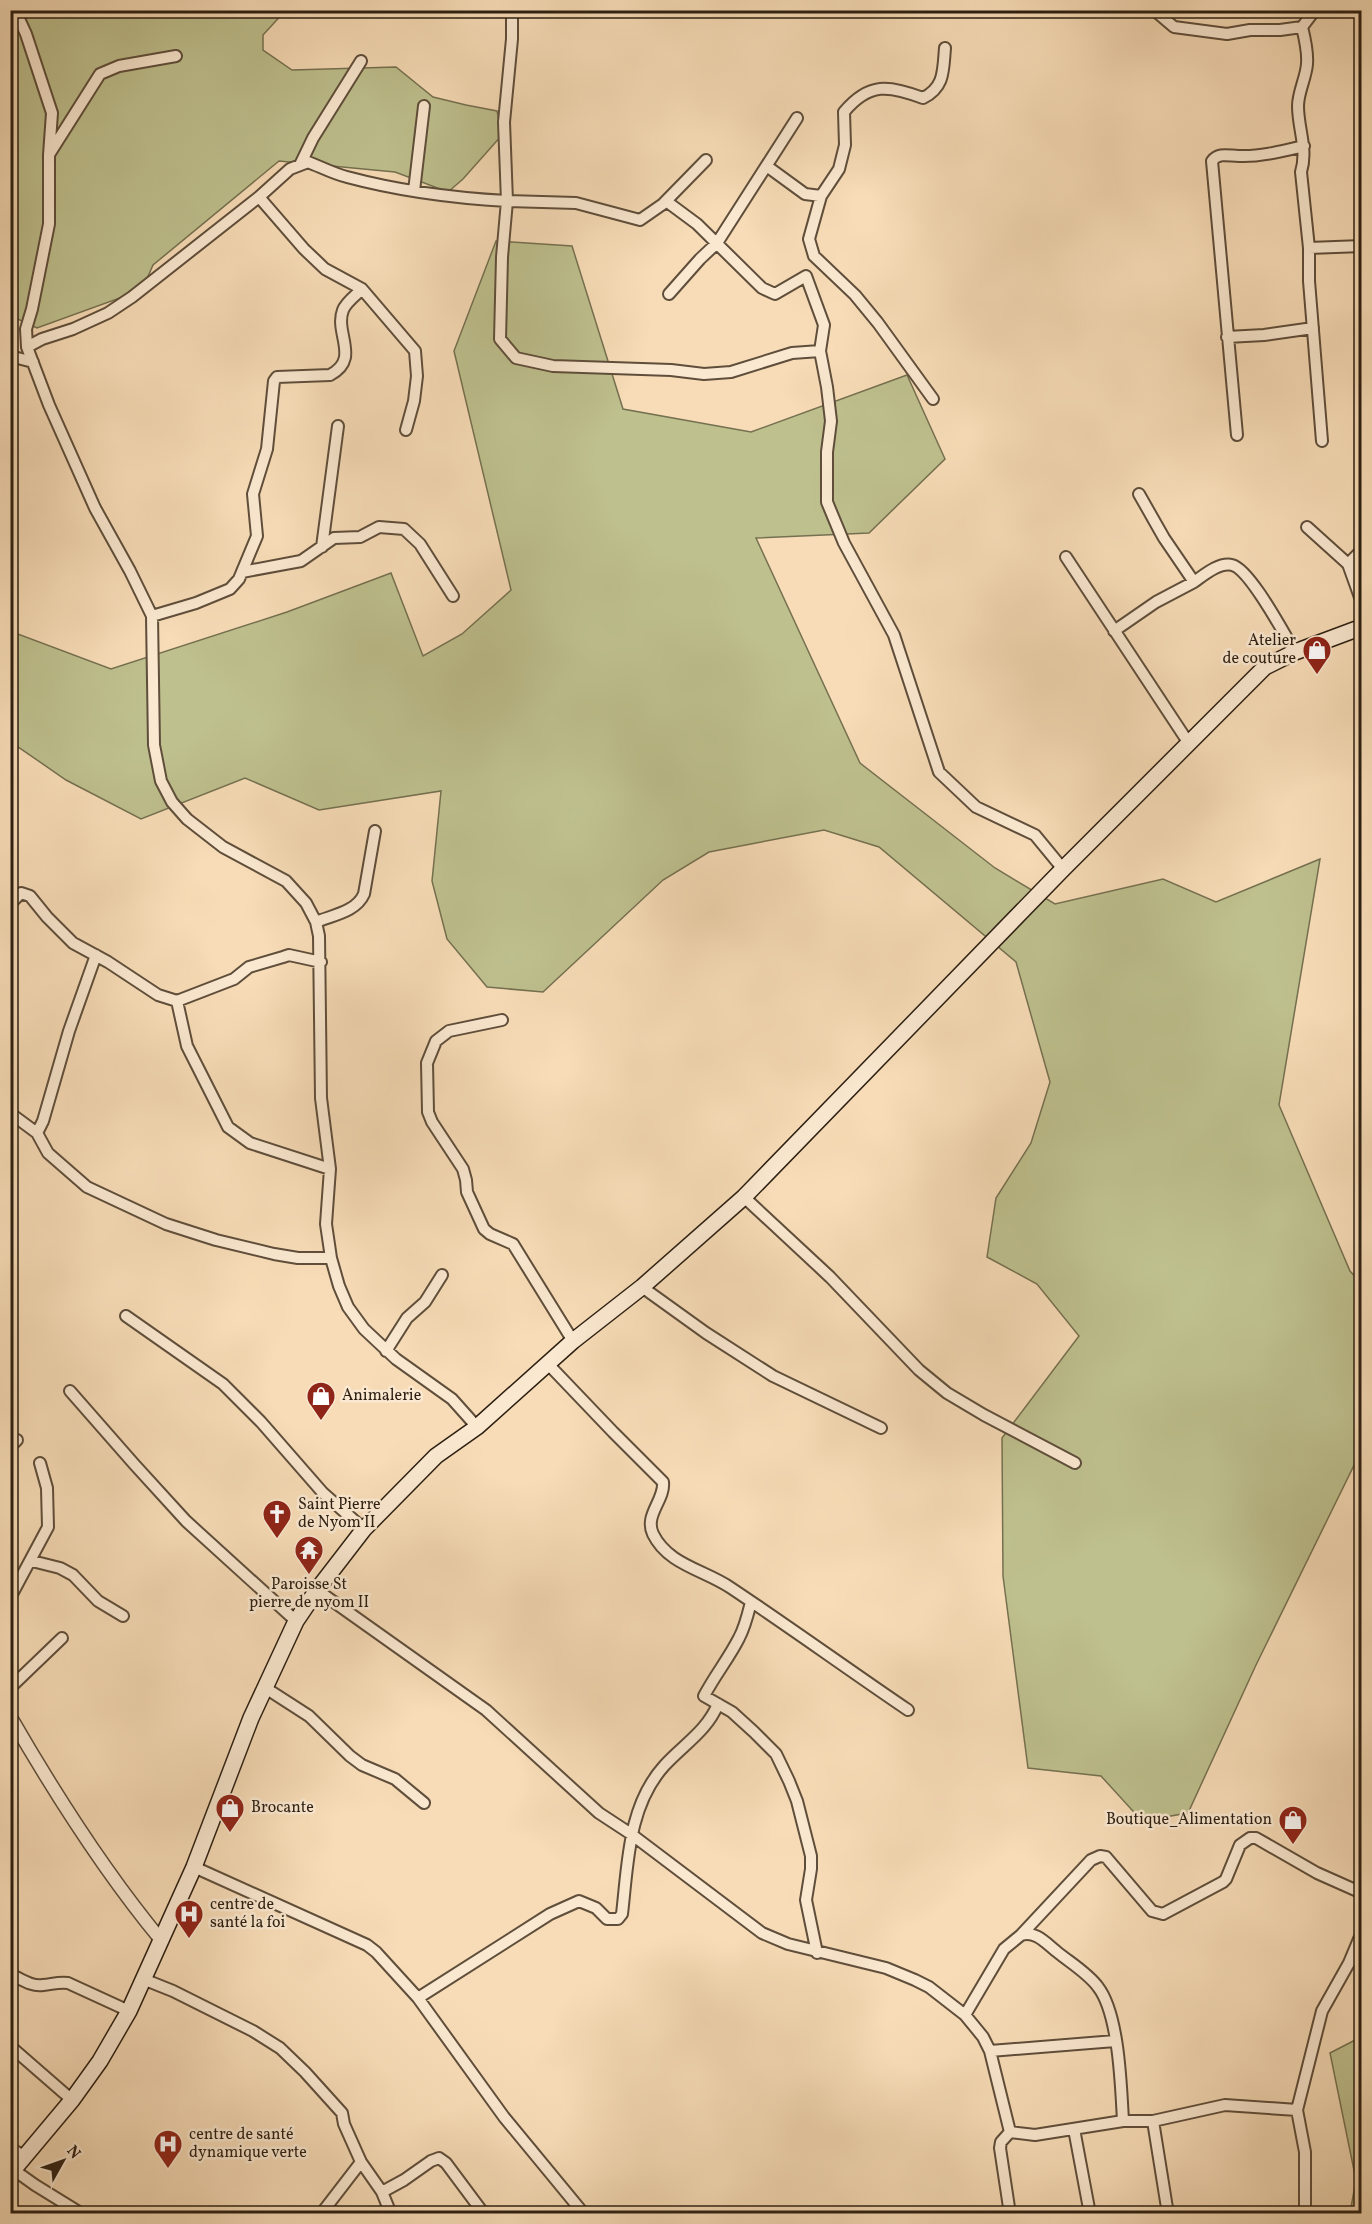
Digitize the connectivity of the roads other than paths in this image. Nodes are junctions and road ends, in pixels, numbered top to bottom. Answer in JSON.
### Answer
{"nodes":[{"id":1,"x":15,"y":10,"type":"edge"},
{"id":2,"x":512,"y":10,"type":"edge"},
{"id":3,"x":1154,"y":10,"type":"edge"},
{"id":4,"x":1315,"y":10,"type":"edge"},
{"id":5,"x":1302,"y":27,"type":"junction"},
{"id":6,"x":945,"y":48,"type":"dead end"},
{"id":7,"x":176,"y":56,"type":"dead end"},
{"id":8,"x":361,"y":61,"type":"dead end"},
{"id":9,"x":424,"y":106,"type":"dead end"},
{"id":10,"x":797,"y":118,"type":"dead end"},
{"id":11,"x":1304,"y":146,"type":"junction"},
{"id":12,"x":49,"y":155,"type":"junction"},
{"id":13,"x":706,"y":160,"type":"dead end"},
{"id":14,"x":300,"y":165,"type":"junction"},
{"id":15,"x":768,"y":167,"type":"junction"},
{"id":16,"x":414,"y":191,"type":"junction"},
{"id":17,"x":821,"y":196,"type":"junction"},
{"id":18,"x":259,"y":197,"type":"junction"},
{"id":19,"x":507,"y":201,"type":"junction"},
{"id":20,"x":666,"y":201,"type":"junction"},
{"id":21,"x":717,"y":243,"type":"junction"},
{"id":22,"x":1362,"y":246,"type":"edge"},
{"id":23,"x":1309,"y":248,"type":"junction"},
{"id":24,"x":362,"y":289,"type":"junction"},
{"id":25,"x":669,"y":294,"type":"dead end"},
{"id":26,"x":1313,"y":328,"type":"junction"},
{"id":27,"x":1227,"y":337,"type":"junction"},
{"id":28,"x":27,"y":346,"type":"junction"},
{"id":29,"x":820,"y":351,"type":"junction"},
{"id":30,"x":10,"y":356,"type":"edge"},
{"id":31,"x":33,"y":362,"type":"junction"},
{"id":32,"x":933,"y":399,"type":"dead end"},
{"id":33,"x":338,"y":426,"type":"dead end"},
{"id":34,"x":406,"y":430,"type":"dead end"},
{"id":35,"x":1237,"y":435,"type":"dead end"},
{"id":36,"x":1322,"y":441,"type":"dead end"},
{"id":37,"x":1139,"y":495,"type":"dead end"},
{"id":38,"x":1307,"y":527,"type":"dead end"},
{"id":39,"x":322,"y":547,"type":"junction"},
{"id":40,"x":1362,"y":550,"type":"edge"},
{"id":41,"x":1066,"y":557,"type":"dead end"},
{"id":42,"x":1348,"y":564,"type":"junction"},
{"id":43,"x":242,"y":572,"type":"junction"},
{"id":44,"x":1194,"y":582,"type":"junction"},
{"id":45,"x":453,"y":596,"type":"dead end"},
{"id":46,"x":1362,"y":603,"type":"edge"},
{"id":47,"x":152,"y":616,"type":"junction"},
{"id":48,"x":1362,"y":627,"type":"edge"},
{"id":49,"x":1114,"y":631,"type":"junction"},
{"id":50,"x":1295,"y":652,"type":"junction"},
{"id":51,"x":1188,"y":742,"type":"junction"},
{"id":52,"x":375,"y":831,"type":"dead end"},
{"id":53,"x":1063,"y":869,"type":"junction"},
{"id":54,"x":10,"y":904,"type":"edge"},
{"id":55,"x":316,"y":922,"type":"junction"},
{"id":56,"x":96,"y":955,"type":"junction"},
{"id":57,"x":321,"y":962,"type":"junction"},
{"id":58,"x":177,"y":1001,"type":"junction"},
{"id":59,"x":502,"y":1020,"type":"dead end"},
{"id":60,"x":10,"y":1113,"type":"edge"},
{"id":61,"x":37,"y":1132,"type":"junction"},
{"id":62,"x":330,"y":1168,"type":"junction"},
{"id":63,"x":744,"y":1197,"type":"junction"},
{"id":64,"x":331,"y":1258,"type":"junction"},
{"id":65,"x":442,"y":1275,"type":"dead end"},
{"id":66,"x":642,"y":1287,"type":"junction"},
{"id":67,"x":126,"y":1316,"type":"dead end"},
{"id":68,"x":573,"y":1341,"type":"junction"},
{"id":69,"x":386,"y":1351,"type":"junction"},
{"id":70,"x":548,"y":1364,"type":"junction"},
{"id":71,"x":70,"y":1390,"type":"dead end"},
{"id":72,"x":477,"y":1427,"type":"junction"},
{"id":73,"x":881,"y":1428,"type":"dead end"},
{"id":74,"x":40,"y":1462,"type":"dead end"},
{"id":75,"x":1075,"y":1463,"type":"dead end"},
{"id":76,"x":364,"y":1529,"type":"junction"},
{"id":77,"x":32,"y":1561,"type":"junction"},
{"id":78,"x":317,"y":1590,"type":"junction"},
{"id":79,"x":10,"y":1599,"type":"edge"},
{"id":80,"x":751,"y":1602,"type":"junction"},
{"id":81,"x":123,"y":1616,"type":"dead end"},
{"id":82,"x":296,"y":1621,"type":"junction"},
{"id":83,"x":62,"y":1638,"type":"dead end"},
{"id":84,"x":264,"y":1687,"type":"junction"},
{"id":85,"x":10,"y":1688,"type":"edge"},
{"id":86,"x":718,"y":1704,"type":"junction"},
{"id":87,"x":909,"y":1710,"type":"dead end"},
{"id":88,"x":10,"y":1716,"type":"edge"},
{"id":89,"x":424,"y":1803,"type":"dead end"},
{"id":90,"x":631,"y":1834,"type":"junction"},
{"id":91,"x":194,"y":1867,"type":"junction"},
{"id":92,"x":1362,"y":1893,"type":"edge"},
{"id":93,"x":1362,"y":1932,"type":"edge"},
{"id":94,"x":1021,"y":1935,"type":"junction"},
{"id":95,"x":161,"y":1940,"type":"junction"},
{"id":96,"x":817,"y":1953,"type":"junction"},
{"id":97,"x":10,"y":1974,"type":"edge"},
{"id":98,"x":143,"y":1979,"type":"junction"},
{"id":99,"x":418,"y":1998,"type":"junction"},
{"id":100,"x":129,"y":2011,"type":"junction"},
{"id":101,"x":965,"y":2015,"type":"junction"},
{"id":102,"x":1115,"y":2041,"type":"junction"},
{"id":103,"x":10,"y":2046,"type":"edge"},
{"id":104,"x":990,"y":2051,"type":"junction"},
{"id":105,"x":72,"y":2100,"type":"junction"},
{"id":106,"x":1297,"y":2110,"type":"junction"},
{"id":107,"x":1123,"y":2121,"type":"junction"},
{"id":108,"x":1153,"y":2121,"type":"junction"},
{"id":109,"x":1074,"y":2128,"type":"junction"},
{"id":110,"x":1010,"y":2132,"type":"junction"},
{"id":111,"x":17,"y":2152,"type":"edge"},
{"id":112,"x":361,"y":2162,"type":"junction"},
{"id":113,"x":12,"y":2172,"type":"edge"},
{"id":114,"x":382,"y":2192,"type":"junction"},
{"id":115,"x":82,"y":2214,"type":"edge"},
{"id":116,"x":321,"y":2214,"type":"edge"},
{"id":117,"x":391,"y":2214,"type":"edge"},
{"id":118,"x":484,"y":2214,"type":"edge"},
{"id":119,"x":584,"y":2214,"type":"edge"},
{"id":120,"x":1010,"y":2214,"type":"edge"},
{"id":121,"x":1090,"y":2214,"type":"edge"},
{"id":122,"x":1168,"y":2214,"type":"edge"},
{"id":123,"x":1305,"y":2214,"type":"edge"}],
"edges":[{"from":1,"to":12,"type":"street"},
{"from":2,"to":19,"type":"street"},
{"from":3,"to":5,"type":"street"},
{"from":4,"to":5,"type":"street"},
{"from":5,"to":11,"type":"street"},
{"from":6,"to":17,"type":"street"},
{"from":7,"to":12,"type":"street"},
{"from":8,"to":14,"type":"street"},
{"from":9,"to":16,"type":"street"},
{"from":10,"to":15,"type":"street"},
{"from":11,"to":23,"type":"street"},
{"from":11,"to":27,"type":"street"},
{"from":12,"to":28,"type":"street"},
{"from":13,"to":20,"type":"street"},
{"from":14,"to":16,"type":"street"},
{"from":14,"to":18,"type":"street"},
{"from":15,"to":17,"type":"street"},
{"from":15,"to":21,"type":"street"},
{"from":16,"to":19,"type":"street"},
{"from":17,"to":32,"type":"street"},
{"from":18,"to":24,"type":"street"},
{"from":18,"to":28,"type":"street"},
{"from":19,"to":20,"type":"street"},
{"from":19,"to":29,"type":"street"},
{"from":20,"to":21,"type":"street"},
{"from":21,"to":25,"type":"street"},
{"from":21,"to":29,"type":"street"},
{"from":22,"to":23,"type":"street"},
{"from":23,"to":26,"type":"street"},
{"from":24,"to":34,"type":"street"},
{"from":24,"to":43,"type":"street"},
{"from":26,"to":27,"type":"street"},
{"from":26,"to":36,"type":"street"},
{"from":27,"to":35,"type":"street"},
{"from":28,"to":31,"type":"street"},
{"from":29,"to":53,"type":"street"},
{"from":30,"to":31,"type":"street"},
{"from":31,"to":47,"type":"street"},
{"from":33,"to":39,"type":"street"},
{"from":37,"to":44,"type":"street"},
{"from":38,"to":42,"type":"street"},
{"from":39,"to":43,"type":"street"},
{"from":39,"to":45,"type":"street"},
{"from":40,"to":42,"type":"street"},
{"from":41,"to":49,"type":"street"},
{"from":42,"to":46,"type":"street"},
{"from":43,"to":47,"type":"street"},
{"from":44,"to":49,"type":"street"},
{"from":44,"to":50,"type":"street"},
{"from":47,"to":55,"type":"street"},
{"from":48,"to":50,"type":"main road"},
{"from":49,"to":51,"type":"street"},
{"from":50,"to":51,"type":"main road"},
{"from":51,"to":53,"type":"main road"},
{"from":52,"to":55,"type":"street"},
{"from":53,"to":63,"type":"main road"},
{"from":54,"to":56,"type":"street"},
{"from":55,"to":57,"type":"street"},
{"from":56,"to":58,"type":"street"},
{"from":56,"to":61,"type":"street"},
{"from":57,"to":58,"type":"street"},
{"from":57,"to":62,"type":"street"},
{"from":58,"to":62,"type":"street"},
{"from":59,"to":68,"type":"street"},
{"from":60,"to":61,"type":"street"},
{"from":61,"to":64,"type":"street"},
{"from":62,"to":64,"type":"street"},
{"from":63,"to":66,"type":"main road"},
{"from":63,"to":75,"type":"street"},
{"from":64,"to":69,"type":"street"},
{"from":65,"to":69,"type":"street"},
{"from":66,"to":68,"type":"main road"},
{"from":66,"to":73,"type":"street"},
{"from":67,"to":76,"type":"street"},
{"from":68,"to":70,"type":"main road"},
{"from":69,"to":72,"type":"street"},
{"from":70,"to":72,"type":"main road"},
{"from":70,"to":80,"type":"street"},
{"from":71,"to":82,"type":"street"},
{"from":72,"to":76,"type":"main road"},
{"from":74,"to":77,"type":"street"},
{"from":76,"to":78,"type":"main road"},
{"from":77,"to":79,"type":"street"},
{"from":77,"to":81,"type":"street"},
{"from":78,"to":82,"type":"main road"},
{"from":78,"to":90,"type":"street"},
{"from":80,"to":86,"type":"street"},
{"from":80,"to":87,"type":"street"},
{"from":82,"to":84,"type":"main road"},
{"from":83,"to":85,"type":"street"},
{"from":84,"to":89,"type":"street"},
{"from":84,"to":91,"type":"main road"},
{"from":86,"to":90,"type":"street"},
{"from":86,"to":96,"type":"street"},
{"from":88,"to":95,"type":"street"},
{"from":90,"to":96,"type":"street"},
{"from":90,"to":99,"type":"street"},
{"from":91,"to":95,"type":"main road"},
{"from":91,"to":99,"type":"street"},
{"from":92,"to":94,"type":"street"},
{"from":93,"to":106,"type":"street"},
{"from":94,"to":101,"type":"street"},
{"from":94,"to":102,"type":"street"},
{"from":95,"to":98,"type":"main road"},
{"from":96,"to":101,"type":"street"},
{"from":97,"to":100,"type":"street"},
{"from":98,"to":100,"type":"main road"},
{"from":98,"to":112,"type":"street"},
{"from":99,"to":119,"type":"street"},
{"from":100,"to":105,"type":"main road"},
{"from":101,"to":104,"type":"street"},
{"from":102,"to":104,"type":"street"},
{"from":102,"to":107,"type":"street"},
{"from":103,"to":105,"type":"street"},
{"from":104,"to":110,"type":"street"},
{"from":105,"to":111,"type":"main road"},
{"from":106,"to":108,"type":"street"},
{"from":106,"to":123,"type":"street"},
{"from":107,"to":108,"type":"street"},
{"from":107,"to":109,"type":"street"},
{"from":108,"to":122,"type":"street"},
{"from":109,"to":110,"type":"street"},
{"from":109,"to":121,"type":"street"},
{"from":110,"to":120,"type":"street"},
{"from":111,"to":113,"type":"main road"},
{"from":112,"to":114,"type":"street"},
{"from":112,"to":116,"type":"street"},
{"from":113,"to":115,"type":"street"},
{"from":114,"to":117,"type":"street"},
{"from":114,"to":118,"type":"street"}]}
